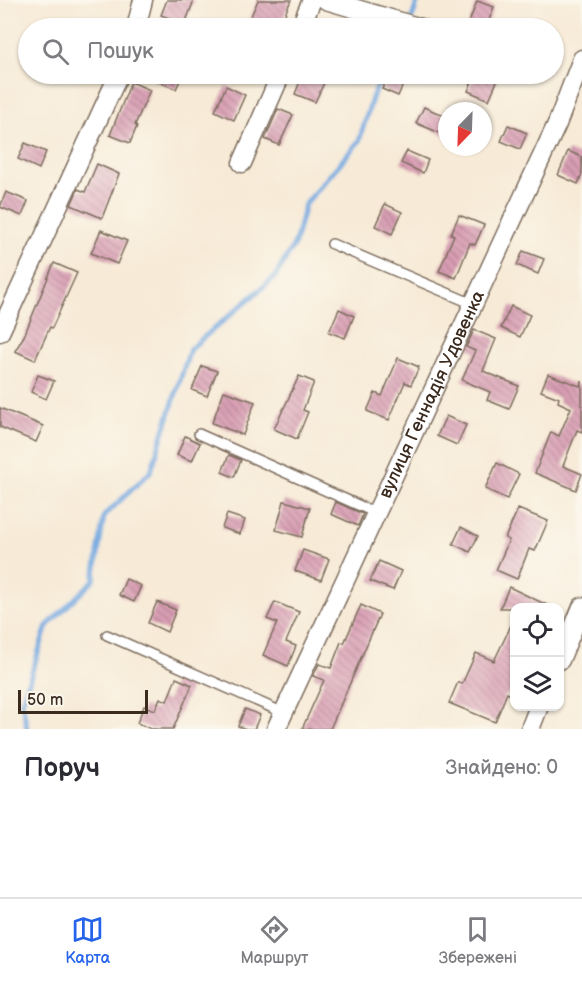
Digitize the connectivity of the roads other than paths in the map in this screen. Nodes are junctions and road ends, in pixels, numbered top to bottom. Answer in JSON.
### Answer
{"nodes":[{"id":1,"x":143,"y":0,"type":"edge"},
{"id":2,"x":312,"y":0,"type":"edge"},
{"id":3,"x":334,"y":1,"type":"edge"},
{"id":4,"x":138,"y":18,"type":"edge"},
{"id":5,"x":304,"y":18,"type":"edge"},
{"id":6,"x":389,"y":18,"type":"edge"},
{"id":7,"x":582,"y":59,"type":"edge"},
{"id":8,"x":114,"y":84,"type":"edge"},
{"id":9,"x":276,"y":84,"type":"edge"},
{"id":10,"x":242,"y":163,"type":"dead end"},
{"id":11,"x":332,"y":244,"type":"dead end"},
{"id":12,"x":474,"y":304,"type":"junction"},
{"id":13,"x":0,"y":332,"type":"edge"},
{"id":14,"x":199,"y":435,"type":"dead end"},
{"id":15,"x":376,"y":513,"type":"junction"},
{"id":16,"x":582,"y":607,"type":"edge"},
{"id":17,"x":107,"y":635,"type":"dead end"},
{"id":18,"x":561,"y":657,"type":"edge"},
{"id":19,"x":537,"y":711,"type":"edge"},
{"id":20,"x":280,"y":721,"type":"edge"},
{"id":21,"x":530,"y":729,"type":"edge"}],
"edges":[{"from":1,"to":4,"type":"street"},
{"from":2,"to":5,"type":"street"},
{"from":3,"to":6,"type":"street"},
{"from":7,"to":12,"type":"street","name":"вулиця Геннадія Удовенка"},
{"from":8,"to":13,"type":"street"},
{"from":9,"to":10,"type":"street"},
{"from":11,"to":12,"type":"lane"},
{"from":12,"to":15,"type":"street","name":"вулиця Геннадія Удовенка"},
{"from":14,"to":15,"type":"lane"},
{"from":15,"to":20,"type":"street","name":"вулиця Геннадія Удовенка"},
{"from":16,"to":18,"type":"street"},
{"from":17,"to":20,"type":"lane"},
{"from":19,"to":21,"type":"street"}]}
